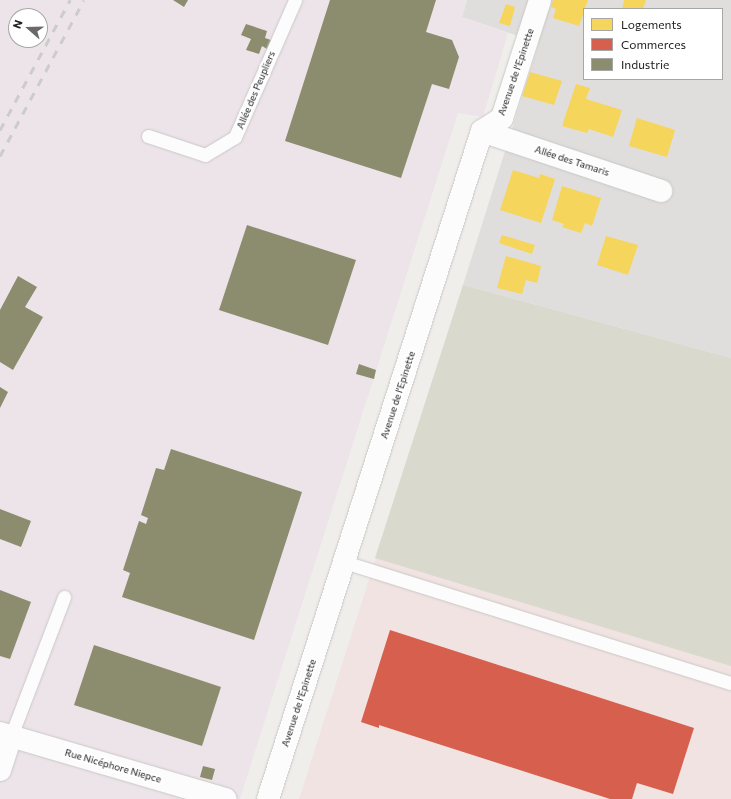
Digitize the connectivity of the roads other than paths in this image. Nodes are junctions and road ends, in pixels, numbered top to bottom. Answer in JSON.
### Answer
{"nodes":[{"id":1,"x":295,"y":0,"type":"edge"},
{"id":2,"x":540,"y":0,"type":"edge"},
{"id":3,"x":482,"y":131,"type":"junction"},
{"id":4,"x":148,"y":136,"type":"dead end"},
{"id":5,"x":661,"y":191,"type":"dead end"},
{"id":6,"x":344,"y":562,"type":"junction"},
{"id":7,"x":64,"y":597,"type":"dead end"},
{"id":8,"x":731,"y":683,"type":"edge"},
{"id":9,"x":5,"y":734,"type":"edge"},
{"id":10,"x":0,"y":770,"type":"edge"},
{"id":11,"x":226,"y":799,"type":"edge"},
{"id":12,"x":268,"y":799,"type":"edge"}],
"edges":[{"from":1,"to":4,"type":"lane","name":"Allée des Peupliers"},
{"from":2,"to":3,"type":"street","name":"Avenue de l'Epinette"},
{"from":3,"to":5,"type":"street","name":"Allée des Tamaris"},
{"from":3,"to":6,"type":"street","name":"Avenue de l'Epinette"},
{"from":6,"to":8,"type":"lane"},
{"from":6,"to":12,"type":"street","name":"Avenue de l'Epinette"},
{"from":7,"to":9,"type":"lane"},
{"from":9,"to":10,"type":"street"},
{"from":9,"to":11,"type":"street","name":"Rue Nicéphore Niepce"}]}
